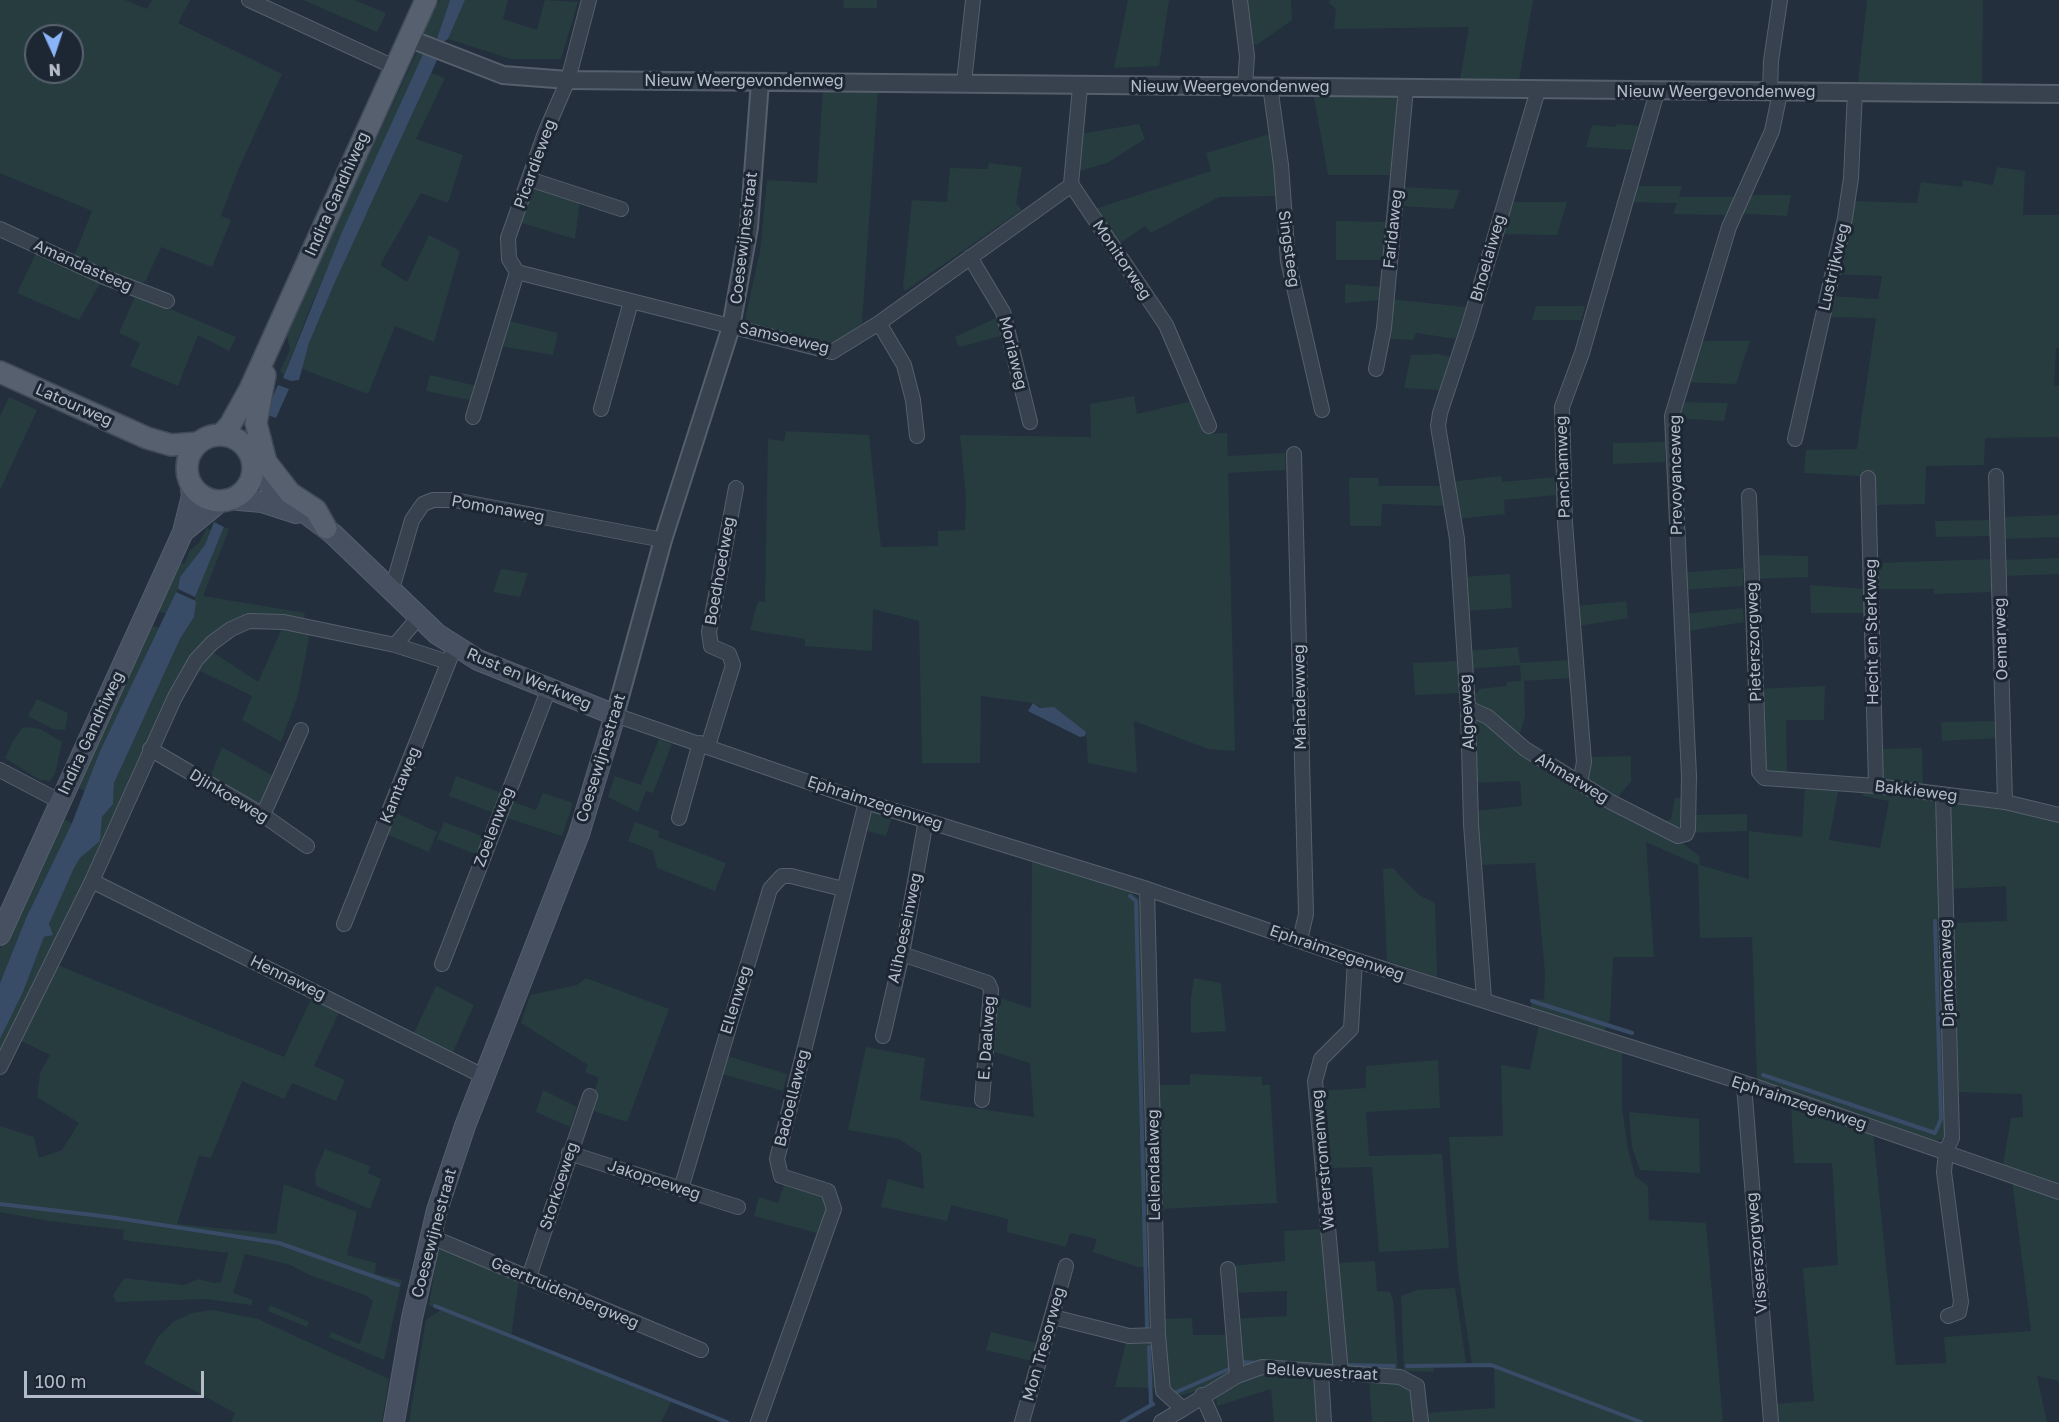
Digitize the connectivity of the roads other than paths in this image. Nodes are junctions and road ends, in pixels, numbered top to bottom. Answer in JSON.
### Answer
{"nodes":[{"id":1,"x":249,"y":0,"type":"edge"},
{"id":2,"x":426,"y":0,"type":"edge"},
{"id":3,"x":589,"y":0,"type":"edge"},
{"id":4,"x":973,"y":0,"type":"edge"},
{"id":5,"x":1240,"y":0,"type":"edge"},
{"id":6,"x":1780,"y":0,"type":"edge"},
{"id":7,"x":414,"y":40,"type":"junction"},
{"id":8,"x":394,"y":67,"type":"junction"},
{"id":9,"x":568,"y":80,"type":"junction"},
{"id":10,"x":760,"y":82,"type":"junction"},
{"id":11,"x":964,"y":82,"type":"junction"},
{"id":12,"x":1245,"y":86,"type":"junction"},
{"id":13,"x":1270,"y":86,"type":"junction"},
{"id":14,"x":1080,"y":87,"type":"junction"},
{"id":15,"x":1406,"y":88,"type":"junction"},
{"id":16,"x":1538,"y":90,"type":"junction"},
{"id":17,"x":1657,"y":92,"type":"junction"},
{"id":18,"x":1775,"y":92,"type":"junction"},
{"id":19,"x":1855,"y":92,"type":"junction"},
{"id":20,"x":2059,"y":94,"type":"edge"},
{"id":21,"x":529,"y":179,"type":"junction"},
{"id":22,"x":1066,"y":189,"type":"dead end"},
{"id":23,"x":621,"y":209,"type":"dead end"},
{"id":24,"x":0,"y":229,"type":"edge"},
{"id":25,"x":970,"y":257,"type":"junction"},
{"id":26,"x":517,"y":272,"type":"junction"},
{"id":27,"x":167,"y":301,"type":"dead end"},
{"id":28,"x":631,"y":302,"type":"junction"},
{"id":29,"x":879,"y":323,"type":"junction"},
{"id":30,"x":731,"y":327,"type":"junction"},
{"id":31,"x":267,"y":350,"type":"junction"},
{"id":32,"x":1376,"y":369,"type":"dead end"},
{"id":33,"x":0,"y":372,"type":"edge"},
{"id":34,"x":250,"y":389,"type":"junction"},
{"id":35,"x":601,"y":409,"type":"dead end"},
{"id":36,"x":1322,"y":410,"type":"dead end"},
{"id":37,"x":473,"y":417,"type":"dead end"},
{"id":38,"x":1030,"y":422,"type":"dead end"},
{"id":39,"x":1209,"y":426,"type":"dead end"},
{"id":40,"x":1438,"y":426,"type":"joint"},
{"id":41,"x":124,"y":428,"type":"junction"},
{"id":42,"x":220,"y":435,"type":"junction"},
{"id":43,"x":917,"y":436,"type":"dead end"},
{"id":44,"x":147,"y":438,"type":"junction"},
{"id":45,"x":1795,"y":439,"type":"dead end"},
{"id":46,"x":198,"y":443,"type":"junction"},
{"id":47,"x":249,"y":453,"type":"junction"},
{"id":48,"x":1294,"y":454,"type":"dead end"},
{"id":49,"x":1996,"y":476,"type":"dead end"},
{"id":50,"x":189,"y":478,"type":"junction"},
{"id":51,"x":1868,"y":478,"type":"dead end"},
{"id":52,"x":736,"y":488,"type":"dead end"},
{"id":53,"x":1749,"y":496,"type":"dead end"},
{"id":54,"x":225,"y":500,"type":"junction"},
{"id":55,"x":319,"y":524,"type":"junction"},
{"id":56,"x":183,"y":532,"type":"junction"},
{"id":57,"x":663,"y":540,"type":"junction"},
{"id":58,"x":392,"y":589,"type":"junction"},
{"id":59,"x":418,"y":618,"type":"junction"},
{"id":60,"x":395,"y":645,"type":"junction"},
{"id":61,"x":452,"y":654,"type":"junction"},
{"id":62,"x":548,"y":690,"type":"junction"},
{"id":63,"x":1468,"y":708,"type":"junction"},
{"id":64,"x":615,"y":715,"type":"junction"},
{"id":65,"x":301,"y":730,"type":"dead end"},
{"id":66,"x":704,"y":744,"type":"junction"},
{"id":67,"x":150,"y":749,"type":"junction"},
{"id":68,"x":0,"y":770,"type":"edge"},
{"id":69,"x":1771,"y":779,"type":"joint"},
{"id":70,"x":1580,"y":783,"type":"junction"},
{"id":71,"x":1875,"y":786,"type":"junction"},
{"id":72,"x":1943,"y":795,"type":"junction"},
{"id":73,"x":59,"y":801,"type":"junction"},
{"id":74,"x":866,"y":802,"type":"junction"},
{"id":75,"x":2005,"y":802,"type":"junction"},
{"id":76,"x":263,"y":815,"type":"junction"},
{"id":77,"x":2059,"y":815,"type":"edge"},
{"id":78,"x":679,"y":818,"type":"dead end"},
{"id":79,"x":926,"y":820,"type":"junction"},
{"id":80,"x":1682,"y":836,"type":"joint"},
{"id":81,"x":307,"y":846,"type":"dead end"},
{"id":82,"x":92,"y":880,"type":"junction"},
{"id":83,"x":843,"y":889,"type":"junction"},
{"id":84,"x":1147,"y":889,"type":"junction"},
{"id":85,"x":344,"y":924,"type":"dead end"},
{"id":86,"x":0,"y":935,"type":"edge"},
{"id":87,"x":1299,"y":940,"type":"junction"},
{"id":88,"x":902,"y":954,"type":"junction"},
{"id":89,"x":1355,"y":960,"type":"junction"},
{"id":90,"x":442,"y":964,"type":"dead end"},
{"id":91,"x":1484,"y":999,"type":"junction"},
{"id":92,"x":883,"y":1036,"type":"dead end"},
{"id":93,"x":0,"y":1067,"type":"edge"},
{"id":94,"x":485,"y":1077,"type":"junction"},
{"id":95,"x":1744,"y":1085,"type":"junction"},
{"id":96,"x":590,"y":1096,"type":"dead end"},
{"id":97,"x":982,"y":1100,"type":"dead end"},
{"id":98,"x":1946,"y":1151,"type":"junction"},
{"id":99,"x":569,"y":1153,"type":"junction"},
{"id":100,"x":681,"y":1189,"type":"junction"},
{"id":101,"x":2059,"y":1192,"type":"edge"},
{"id":102,"x":738,"y":1207,"type":"dead end"},
{"id":103,"x":429,"y":1236,"type":"junction"},
{"id":104,"x":1066,"y":1266,"type":"dead end"},
{"id":105,"x":1228,"y":1269,"type":"dead end"},
{"id":106,"x":529,"y":1277,"type":"junction"},
{"id":107,"x":1948,"y":1316,"type":"dead end"},
{"id":108,"x":1053,"y":1317,"type":"junction"},
{"id":109,"x":1158,"y":1335,"type":"junction"},
{"id":110,"x":701,"y":1350,"type":"dead end"},
{"id":111,"x":1321,"y":1373,"type":"junction"},
{"id":112,"x":1341,"y":1373,"type":"junction"},
{"id":113,"x":1237,"y":1376,"type":"junction"},
{"id":114,"x":1202,"y":1395,"type":"junction"},
{"id":115,"x":1183,"y":1408,"type":"junction"},
{"id":116,"x":394,"y":1422,"type":"edge"},
{"id":117,"x":758,"y":1422,"type":"edge"},
{"id":118,"x":1022,"y":1422,"type":"edge"},
{"id":119,"x":1161,"y":1422,"type":"edge"},
{"id":120,"x":1214,"y":1422,"type":"edge"},
{"id":121,"x":1324,"y":1422,"type":"edge"},
{"id":122,"x":1421,"y":1422,"type":"edge"},
{"id":123,"x":1771,"y":1422,"type":"edge"}],
"edges":[{"from":1,"to":8,"type":"street"},
{"from":2,"to":7,"type":"main road","name":"Indira Gandhiweg"},
{"from":3,"to":9,"type":"street","name":"Picardieweg"},
{"from":4,"to":11,"type":"street"},
{"from":5,"to":12,"type":"street"},
{"from":6,"to":18,"type":"street","name":"Prevoyanceweg"},
{"from":7,"to":8,"type":"main road","name":"Indira Gandhiweg"},
{"from":7,"to":9,"type":"street","name":"Nieuw Weergevondenweg"},
{"from":8,"to":31,"type":"main road","name":"Indira Gandhiweg"},
{"from":9,"to":10,"type":"street","name":"Nieuw Weergevondenweg"},
{"from":9,"to":21,"type":"street","name":"Picardieweg"},
{"from":10,"to":11,"type":"street","name":"Nieuw Weergevondenweg"},
{"from":10,"to":30,"type":"street","name":"Coesewijnestraat"},
{"from":11,"to":14,"type":"street","name":"Nieuw Weergevondenweg"},
{"from":12,"to":13,"type":"street","name":"Nieuw Weergevondenweg"},
{"from":12,"to":14,"type":"street","name":"Nieuw Weergevondenweg"},
{"from":13,"to":15,"type":"street","name":"Nieuw Weergevondenweg"},
{"from":13,"to":36,"type":"street","name":"Singsteeg"},
{"from":14,"to":39,"type":"street","name":"Monitorweg"},
{"from":15,"to":16,"type":"street","name":"Nieuw Weergevondenweg"},
{"from":15,"to":32,"type":"street","name":"Faridaweg"},
{"from":16,"to":17,"type":"street","name":"Nieuw Weergevondenweg"},
{"from":16,"to":40,"type":"street","name":"Bhoelaiweg"},
{"from":17,"to":18,"type":"street","name":"Nieuw Weergevondenweg"},
{"from":17,"to":70,"type":"street","name":"Panchamweg"},
{"from":18,"to":19,"type":"street","name":"Nieuw Weergevondenweg"},
{"from":18,"to":80,"type":"street","name":"Prevoyanceweg"},
{"from":19,"to":20,"type":"street","name":"Nieuw Weergevondenweg"},
{"from":19,"to":45,"type":"street","name":"Lustrijkweg"},
{"from":21,"to":23,"type":"street"},
{"from":21,"to":26,"type":"street","name":"Picardieweg"},
{"from":22,"to":25,"type":"street","name":"Samsoeweg"},
{"from":24,"to":27,"type":"street","name":"Amandasteeg"},
{"from":25,"to":29,"type":"street","name":"Samsoeweg"},
{"from":25,"to":38,"type":"street","name":"Moriaweg"},
{"from":26,"to":28,"type":"street","name":"Samsoeweg"},
{"from":26,"to":37,"type":"street"},
{"from":28,"to":30,"type":"street","name":"Samsoeweg"},
{"from":28,"to":35,"type":"street"},
{"from":29,"to":30,"type":"street","name":"Samsoeweg"},
{"from":29,"to":43,"type":"street"},
{"from":30,"to":57,"type":"street","name":"Coesewijnestraat"},
{"from":31,"to":34,"type":"main road","name":"Indira Gandhiweg"},
{"from":31,"to":41,"type":"main road"},
{"from":31,"to":55,"type":"main road"},
{"from":33,"to":41,"type":"main road","name":"Latourweg"},
{"from":34,"to":42,"type":"main road","name":"Indira Gandhiweg"},
{"from":34,"to":47,"type":"main road","name":"Indira Gandhiweg"},
{"from":40,"to":63,"type":"street","name":"Algoeweg"},
{"from":41,"to":44,"type":"main road","name":"Latourweg"},
{"from":42,"to":46,"type":"main road"},
{"from":42,"to":47,"type":"main road"},
{"from":44,"to":46,"type":"main road","name":"Latourweg"},
{"from":44,"to":50,"type":"main road","name":"Latourweg"},
{"from":46,"to":50,"type":"main road"},
{"from":47,"to":54,"type":"main road"},
{"from":47,"to":55,"type":"main road","name":"Rust en Werkweg"},
{"from":48,"to":87,"type":"street","name":"Mahadewweg"},
{"from":49,"to":75,"type":"street","name":"Oemarweg"},
{"from":50,"to":54,"type":"main road"},
{"from":50,"to":56,"type":"main road","name":"Indira Gandhiweg"},
{"from":51,"to":71,"type":"street","name":"Hecht en Sterkweg"},
{"from":52,"to":66,"type":"street","name":"Boedhoedweg"},
{"from":53,"to":69,"type":"street","name":"Pieterszorgweg"},
{"from":54,"to":55,"type":"main road","name":"Rust en Werkweg"},
{"from":54,"to":56,"type":"main road","name":"Indira Gandhiweg"},
{"from":55,"to":58,"type":"main road","name":"Rust en Werkweg"},
{"from":56,"to":73,"type":"main road","name":"Indira Gandhiweg"},
{"from":57,"to":58,"type":"street","name":"Pomonaweg"},
{"from":57,"to":64,"type":"street","name":"Coesewijnestraat"},
{"from":58,"to":59,"type":"main road","name":"Rust en Werkweg"},
{"from":59,"to":60,"type":"street"},
{"from":59,"to":61,"type":"main road","name":"Rust en Werkweg"},
{"from":60,"to":61,"type":"street"},
{"from":60,"to":67,"type":"street"},
{"from":61,"to":62,"type":"main road","name":"Rust en Werkweg"},
{"from":61,"to":85,"type":"street","name":"Kamtaweg"},
{"from":62,"to":64,"type":"main road","name":"Rust en Werkweg"},
{"from":62,"to":90,"type":"street","name":"Zoelenweg"},
{"from":63,"to":70,"type":"street","name":"Ahmatweg"},
{"from":63,"to":91,"type":"street","name":"Algoeweg"},
{"from":64,"to":66,"type":"street","name":"Ephraimzegenweg"},
{"from":64,"to":94,"type":"main road","name":"Coesewijnestraat"},
{"from":65,"to":76,"type":"street"},
{"from":66,"to":74,"type":"street","name":"Ephraimzegenweg"},
{"from":66,"to":78,"type":"street"},
{"from":67,"to":76,"type":"street","name":"Djinkoeweg"},
{"from":67,"to":82,"type":"street"},
{"from":68,"to":73,"type":"street"},
{"from":69,"to":71,"type":"street","name":"Bakkieweg"},
{"from":70,"to":80,"type":"street","name":"Ahmatweg"},
{"from":71,"to":72,"type":"street","name":"Bakkieweg"},
{"from":72,"to":75,"type":"street","name":"Bakkieweg"},
{"from":72,"to":98,"type":"street","name":"Djamoenaweg"},
{"from":73,"to":86,"type":"main road","name":"Indira Gandhiweg"},
{"from":74,"to":79,"type":"street","name":"Ephraimzegenweg"},
{"from":74,"to":83,"type":"street","name":"Badoellaweg"},
{"from":75,"to":77,"type":"street","name":"Bakkieweg"},
{"from":76,"to":81,"type":"street","name":"Djinkoeweg"},
{"from":79,"to":84,"type":"street","name":"Ephraimzegenweg"},
{"from":79,"to":88,"type":"street","name":"Alihoeseinweg"},
{"from":82,"to":93,"type":"street"},
{"from":82,"to":94,"type":"street","name":"Hennaweg"},
{"from":83,"to":100,"type":"street","name":"Ellenweg"},
{"from":83,"to":117,"type":"street","name":"Badoellaweg"},
{"from":84,"to":87,"type":"street","name":"Ephraimzegenweg"},
{"from":84,"to":109,"type":"street","name":"Leliendaalweg"},
{"from":87,"to":89,"type":"street","name":"Ephraimzegenweg"},
{"from":88,"to":92,"type":"street","name":"Alihoeseinweg"},
{"from":88,"to":97,"type":"street","name":"E. Daalweg"},
{"from":89,"to":91,"type":"street","name":"Ephraimzegenweg"},
{"from":89,"to":112,"type":"street","name":"Waterstromenweg"},
{"from":91,"to":95,"type":"street","name":"Ephraimzegenweg"},
{"from":94,"to":103,"type":"main road","name":"Coesewijnestraat"},
{"from":95,"to":98,"type":"street","name":"Ephraimzegenweg"},
{"from":95,"to":123,"type":"street","name":"Visserszorgweg"},
{"from":96,"to":99,"type":"street","name":"Storkoeweg"},
{"from":98,"to":101,"type":"street","name":"Ephraimzegenweg"},
{"from":98,"to":107,"type":"street","name":"Djamoenaweg"},
{"from":99,"to":100,"type":"street","name":"Jakopoeweg"},
{"from":99,"to":106,"type":"street","name":"Storkoeweg"},
{"from":100,"to":102,"type":"street","name":"Jakopoeweg"},
{"from":103,"to":106,"type":"street","name":"Geertruidenbergweg"},
{"from":103,"to":116,"type":"main road","name":"Coesewijnestraat"},
{"from":104,"to":108,"type":"street","name":"Mon Tresorweg"},
{"from":105,"to":113,"type":"street"},
{"from":106,"to":110,"type":"street","name":"Geertruidenbergweg"},
{"from":108,"to":109,"type":"street"},
{"from":108,"to":118,"type":"street","name":"Mon Tresorweg"},
{"from":109,"to":115,"type":"street","name":"Leliendaalweg"},
{"from":111,"to":112,"type":"street","name":"Bellevuestraat"},
{"from":111,"to":113,"type":"street","name":"Bellevuestraat"},
{"from":111,"to":121,"type":"street"},
{"from":112,"to":122,"type":"street","name":"Bellevuestraat"},
{"from":113,"to":114,"type":"street","name":"Bellevuestraat"},
{"from":114,"to":115,"type":"street"},
{"from":114,"to":120,"type":"street"},
{"from":115,"to":119,"type":"street"}]}
